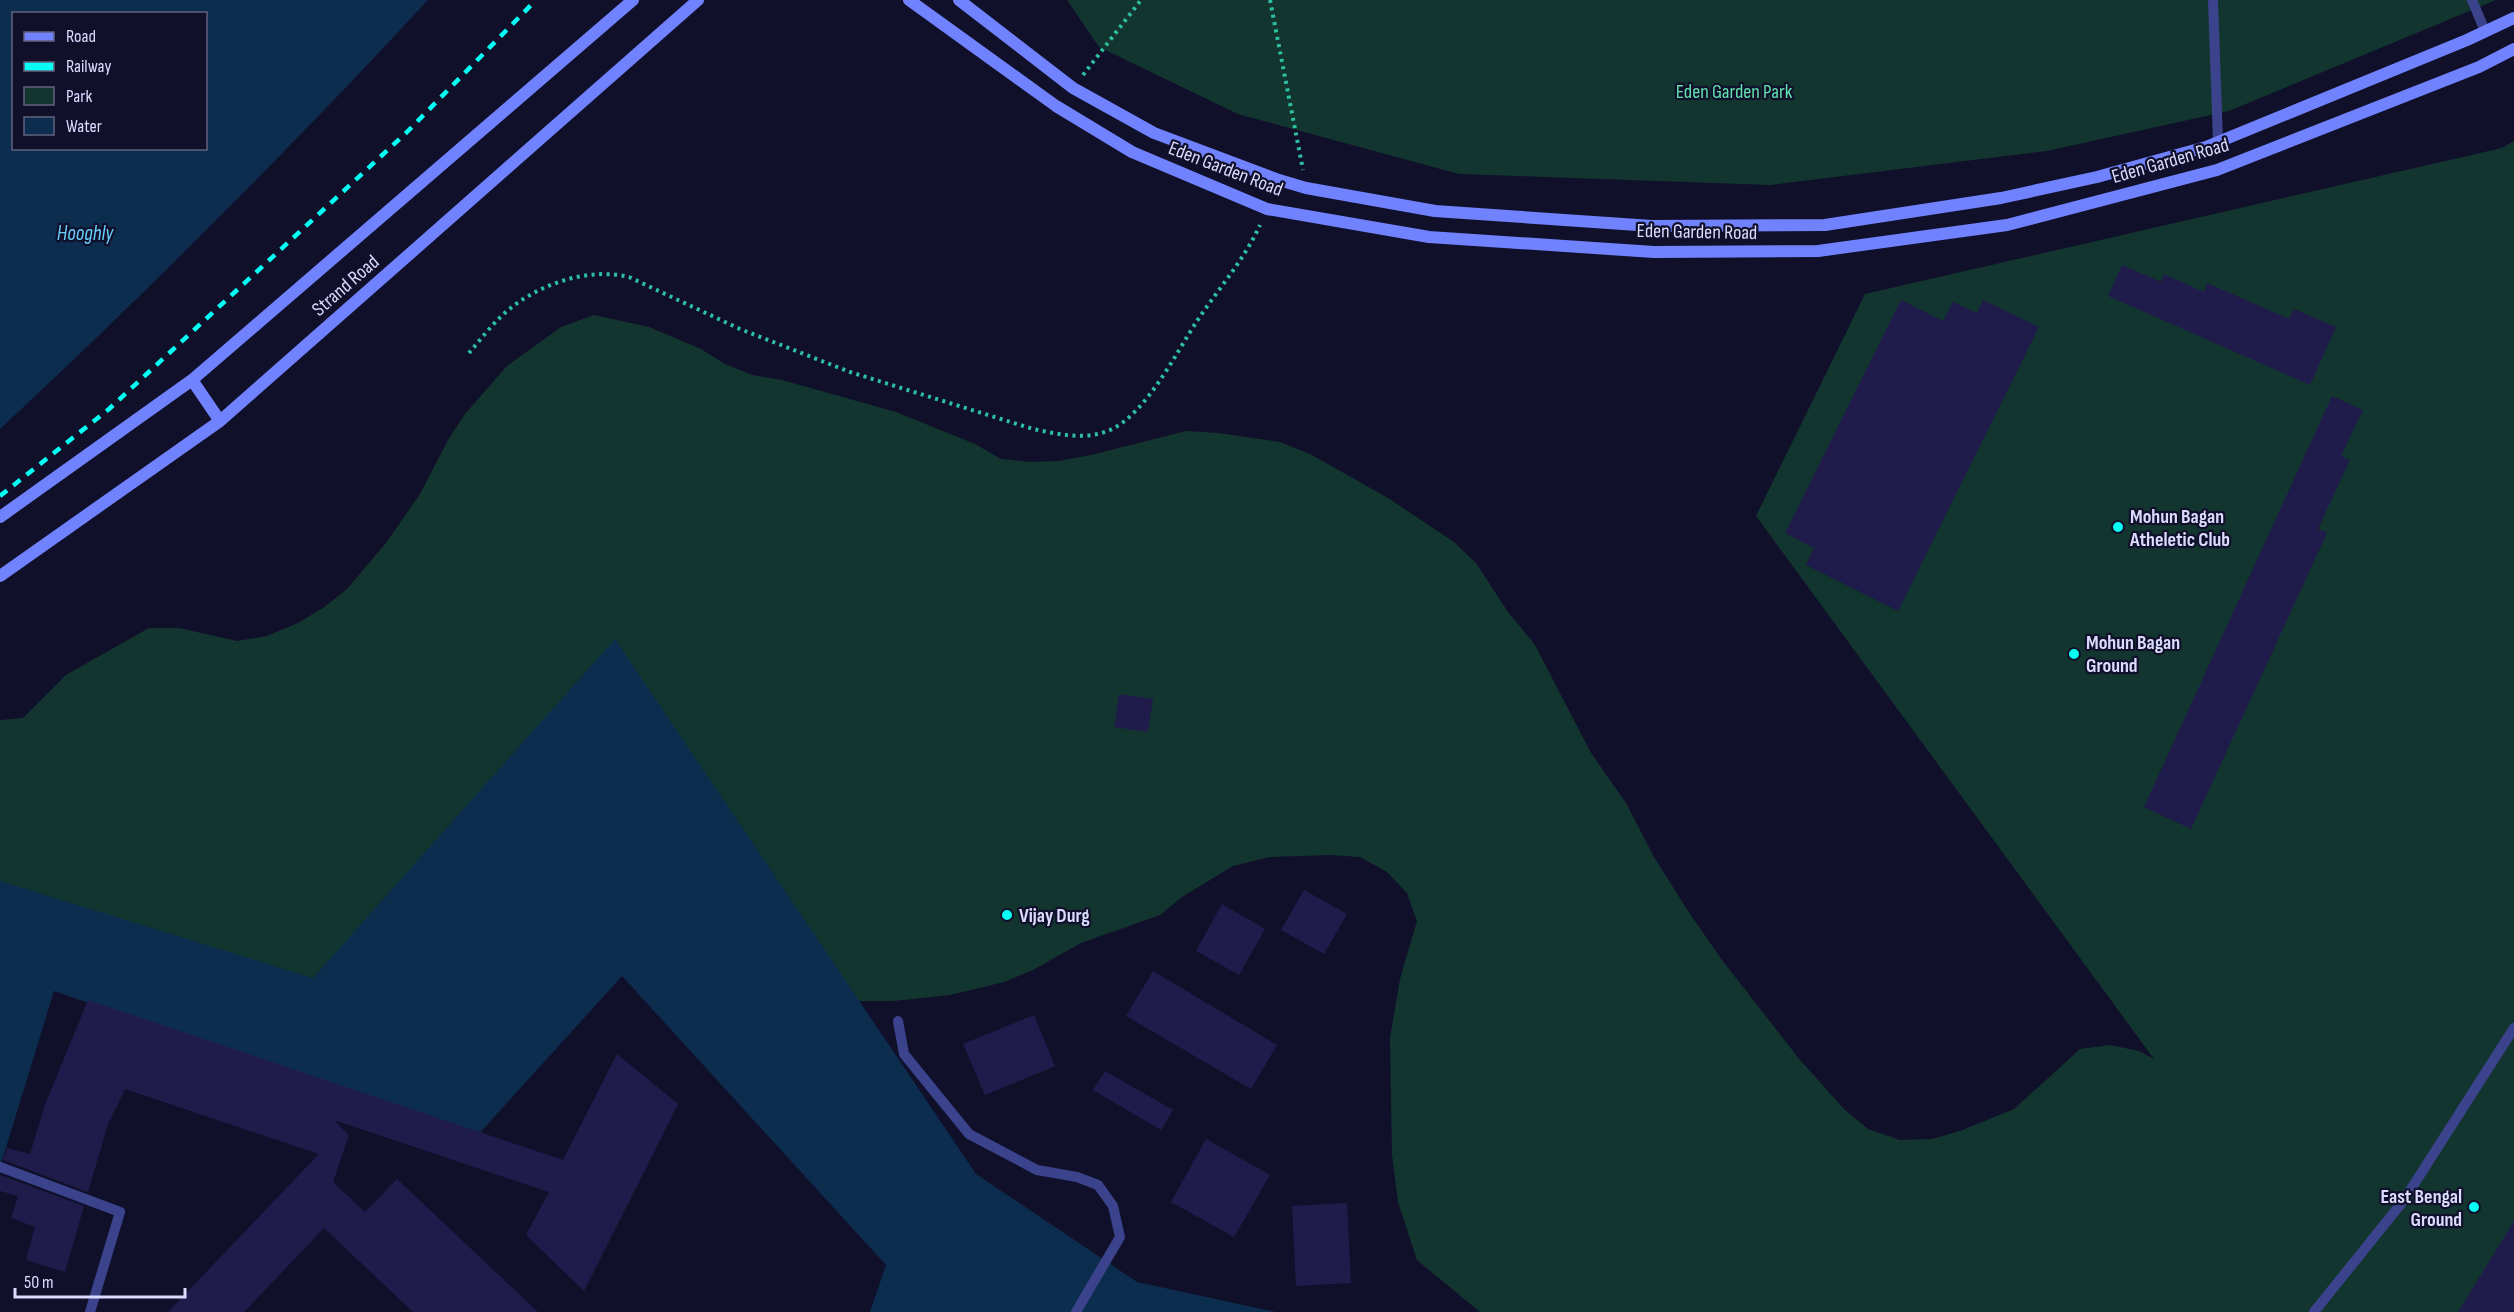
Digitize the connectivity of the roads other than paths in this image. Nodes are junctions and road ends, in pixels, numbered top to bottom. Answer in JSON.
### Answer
{"nodes":[{"id":1,"x":633,"y":0,"type":"edge"},
{"id":2,"x":698,"y":0,"type":"edge"},
{"id":3,"x":909,"y":0,"type":"edge"},
{"id":4,"x":959,"y":0,"type":"edge"},
{"id":5,"x":2213,"y":0,"type":"edge"},
{"id":6,"x":2472,"y":0,"type":"edge"},
{"id":7,"x":2514,"y":18,"type":"edge"},
{"id":8,"x":2485,"y":31,"type":"junction"},
{"id":9,"x":2514,"y":49,"type":"edge"},
{"id":10,"x":2218,"y":141,"type":"junction"},
{"id":11,"x":192,"y":381,"type":"junction"},
{"id":12,"x":220,"y":422,"type":"junction"},
{"id":13,"x":0,"y":517,"type":"edge"},
{"id":14,"x":0,"y":576,"type":"edge"},
{"id":15,"x":897,"y":1021,"type":"dead end"},
{"id":16,"x":2514,"y":1028,"type":"edge"},
{"id":17,"x":1,"y":1167,"type":"edge"},
{"id":18,"x":90,"y":1312,"type":"edge"},
{"id":19,"x":1076,"y":1312,"type":"edge"},
{"id":20,"x":2314,"y":1312,"type":"edge"}],
"edges":[{"from":1,"to":11,"type":"main road","name":"Strand Road"},
{"from":2,"to":12,"type":"main road","name":"Strand Road"},
{"from":3,"to":9,"type":"main road","name":"Eden Garden Road"},
{"from":4,"to":10,"type":"main road","name":"Eden Garden Road"},
{"from":5,"to":10,"type":"lane"},
{"from":6,"to":8,"type":"lane"},
{"from":7,"to":8,"type":"main road","name":"Eden Garden Road"},
{"from":8,"to":10,"type":"main road","name":"Eden Garden Road"},
{"from":11,"to":12,"type":"main road"},
{"from":11,"to":13,"type":"main road","name":"Strand Road"},
{"from":12,"to":14,"type":"main road","name":"Strand Road"},
{"from":15,"to":19,"type":"lane"},
{"from":16,"to":20,"type":"lane"},
{"from":17,"to":18,"type":"lane"}]}
